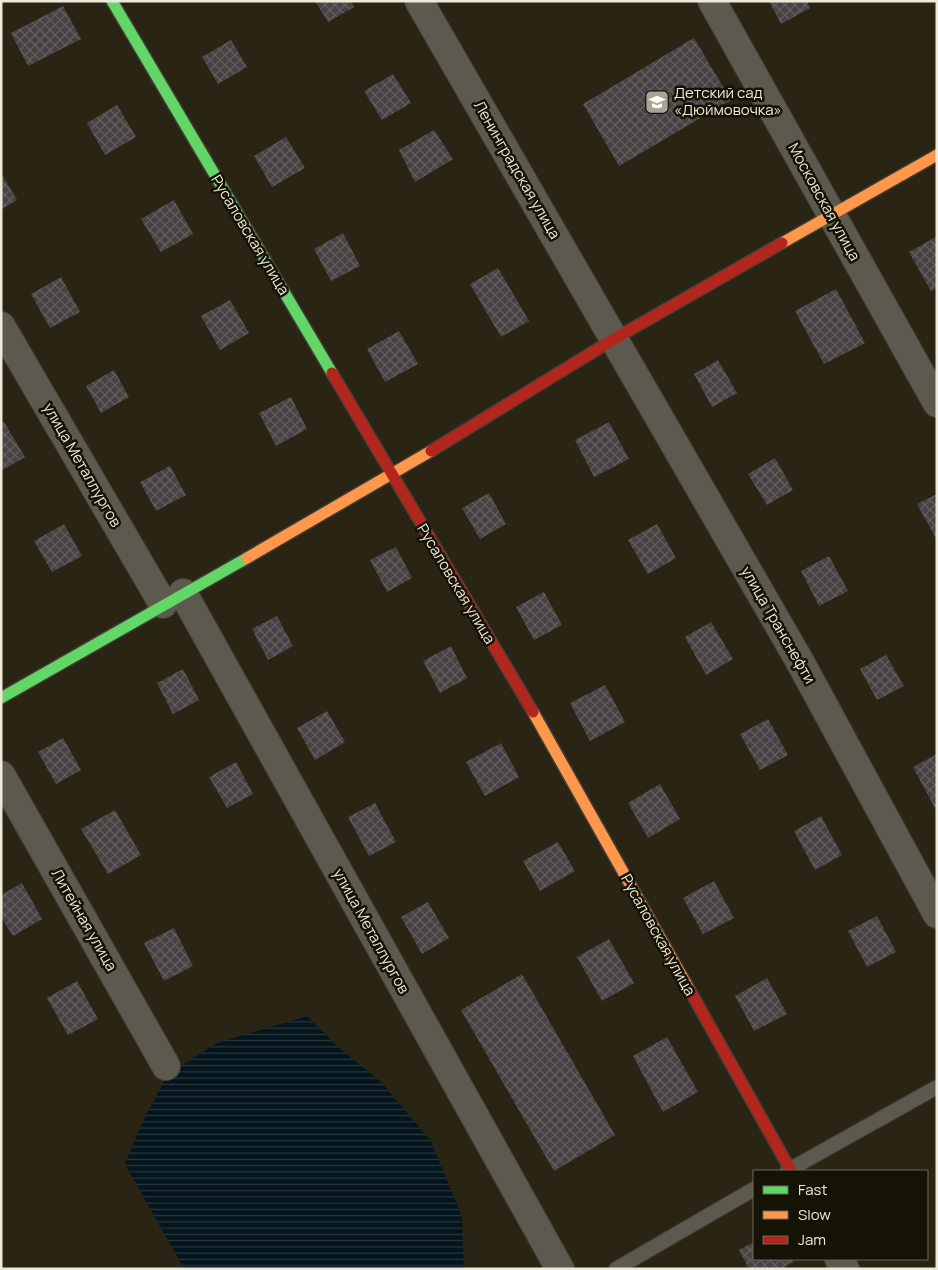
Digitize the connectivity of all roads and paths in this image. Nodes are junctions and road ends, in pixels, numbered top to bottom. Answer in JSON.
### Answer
{"nodes":[{"id":1,"x":112,"y":1,"type":"edge"},
{"id":2,"x":419,"y":1,"type":"edge"},
{"id":3,"x":712,"y":1,"type":"edge"},
{"id":4,"x":937,"y":155,"type":"edge"},
{"id":5,"x":832,"y":215,"type":"junction"},
{"id":6,"x":1,"y":326,"type":"edge"},
{"id":7,"x":614,"y":339,"type":"junction"},
{"id":8,"x":937,"y":403,"type":"edge"},
{"id":9,"x":392,"y":475,"type":"junction"},
{"id":10,"x":173,"y":599,"type":"junction"},
{"id":11,"x":1,"y":698,"type":"edge"},
{"id":12,"x":1,"y":775,"type":"edge"},
{"id":13,"x":937,"y":914,"type":"edge"},
{"id":14,"x":166,"y":1066,"type":"dead end"},
{"id":15,"x":937,"y":1087,"type":"edge"},
{"id":16,"x":789,"y":1170,"type":"edge"},
{"id":17,"x":753,"y":1190,"type":"edge"},
{"id":18,"x":560,"y":1269,"type":"edge"},
{"id":19,"x":616,"y":1269,"type":"edge"}],
"edges":[{"from":1,"to":9,"type":"street","name":"Русаловская улица"},
{"from":2,"to":7,"type":"street","name":"Ленинградская улица"},
{"from":3,"to":5,"type":"street","name":"Московская улица"},
{"from":4,"to":5,"type":"street"},
{"from":5,"to":7,"type":"street"},
{"from":5,"to":8,"type":"street","name":"Московская улица"},
{"from":6,"to":10,"type":"street","name":"улица Металлургов"},
{"from":7,"to":9,"type":"street"},
{"from":7,"to":13,"type":"street","name":"улица Транснефти"},
{"from":9,"to":10,"type":"street"},
{"from":9,"to":16,"type":"street","name":"Русаловская улица"},
{"from":10,"to":11,"type":"street"},
{"from":10,"to":18,"type":"street","name":"улица Металлургов"},
{"from":12,"to":14,"type":"street","name":"Литейная улица"},
{"from":15,"to":16,"type":"lane"},
{"from":17,"to":19,"type":"lane"}]}
